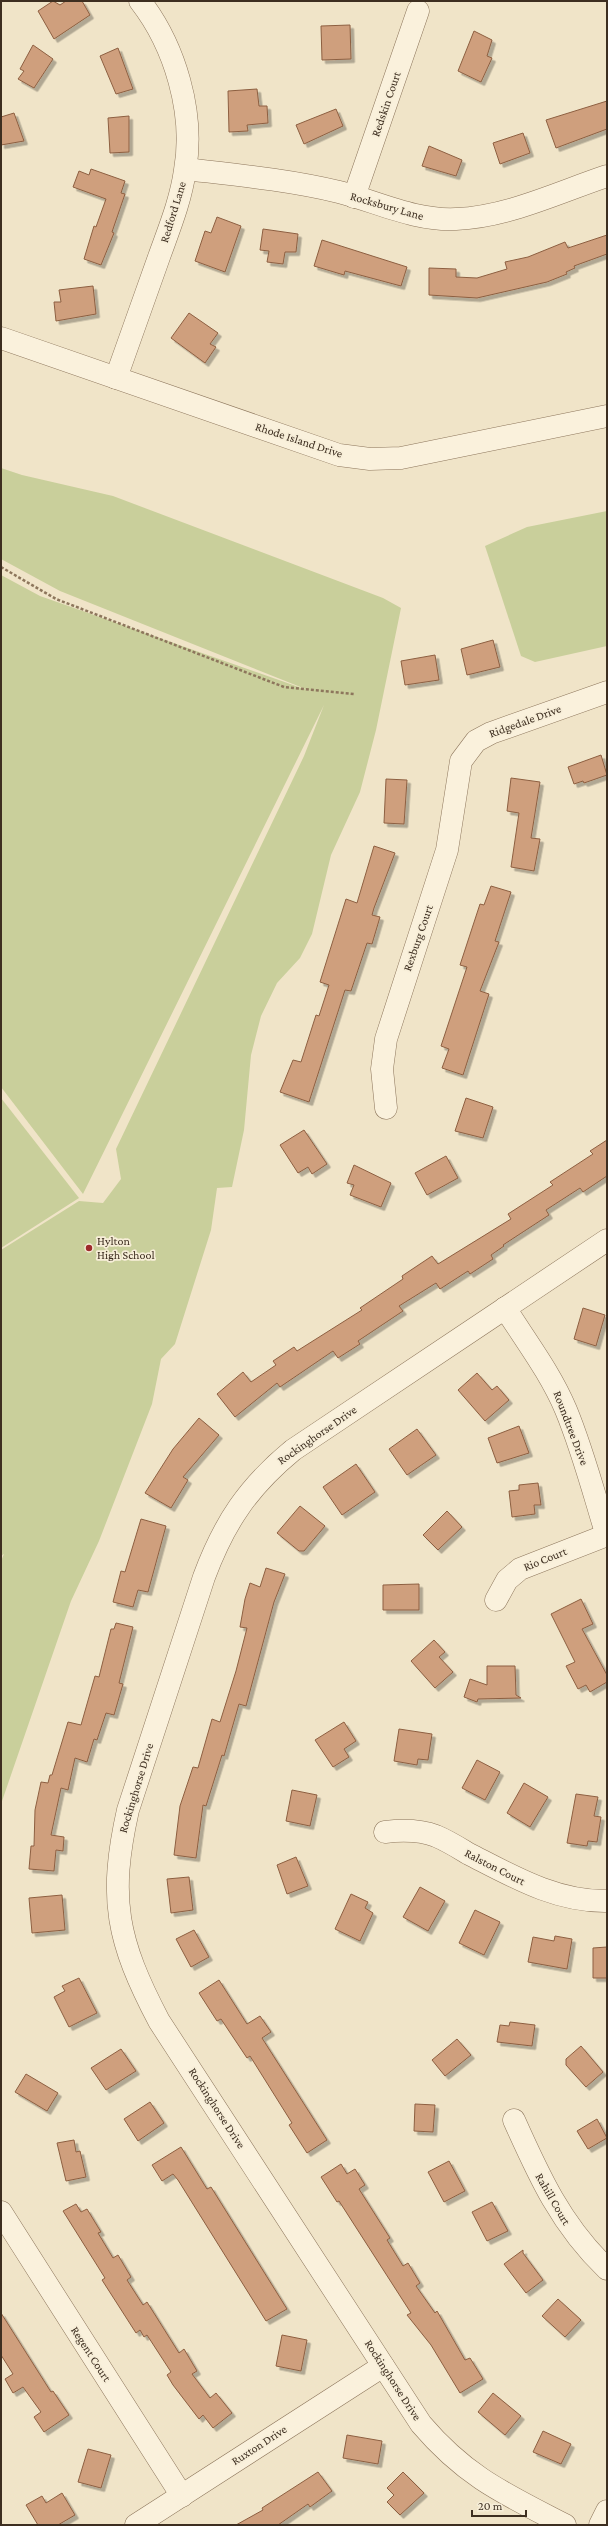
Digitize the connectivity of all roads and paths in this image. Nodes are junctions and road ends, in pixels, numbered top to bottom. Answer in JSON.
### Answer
{"nodes":[{"id":1,"x":140,"y":1,"type":"edge"},
{"id":2,"x":418,"y":11,"type":"dead end"},
{"id":3,"x":186,"y":169,"type":"junction"},
{"id":4,"x":607,"y":176,"type":"edge"},
{"id":5,"x":354,"y":197,"type":"junction"},
{"id":6,"x":1,"y":338,"type":"edge"},
{"id":7,"x":116,"y":378,"type":"junction"},
{"id":8,"x":607,"y":416,"type":"edge"},
{"id":9,"x":1,"y":567,"type":"edge"},
{"id":10,"x":607,"y":692,"type":"edge"},
{"id":11,"x":354,"y":694,"type":"dead end"},
{"id":12,"x":458,"y":770,"type":"joint"},
{"id":13,"x":386,"y":1108,"type":"dead end"},
{"id":14,"x":607,"y":1240,"type":"edge"},
{"id":15,"x":505,"y":1308,"type":"junction"},
{"id":16,"x":607,"y":1536,"type":"edge"},
{"id":17,"x":496,"y":1600,"type":"dead end"},
{"id":18,"x":385,"y":1832,"type":"dead end"},
{"id":19,"x":607,"y":1901,"type":"edge"},
{"id":20,"x":514,"y":2120,"type":"dead end"},
{"id":21,"x":1,"y":2212,"type":"edge"},
{"id":22,"x":607,"y":2269,"type":"edge"},
{"id":23,"x":383,"y":2366,"type":"junction"},
{"id":24,"x":182,"y":2496,"type":"junction"},
{"id":25,"x":607,"y":2511,"type":"edge"},
{"id":26,"x":136,"y":2525,"type":"edge"},
{"id":27,"x":565,"y":2525,"type":"edge"},
{"id":28,"x":600,"y":2525,"type":"edge"}],
"edges":[{"from":1,"to":3,"type":"street","name":"Redford Lane"},
{"from":2,"to":5,"type":"street","name":"Redskin Court"},
{"from":3,"to":5,"type":"street","name":"Rocksbury Lane"},
{"from":3,"to":7,"type":"street","name":"Redford Lane"},
{"from":4,"to":5,"type":"street","name":"Rocksbury Lane"},
{"from":6,"to":7,"type":"street","name":"Rhode Island Drive"},
{"from":7,"to":8,"type":"street","name":"Rhode Island Drive"},
{"from":9,"to":11,"type":"path"},
{"from":10,"to":12,"type":"street","name":"Ridgedale Drive"},
{"from":12,"to":13,"type":"street","name":"Rexburg Court"},
{"from":14,"to":15,"type":"street","name":"Rockinghorse Drive"},
{"from":15,"to":16,"type":"street","name":"Roundtree Drive"},
{"from":15,"to":23,"type":"street","name":"Rockinghorse Drive"},
{"from":16,"to":17,"type":"street","name":"Rio Court"},
{"from":18,"to":19,"type":"street","name":"Ralston Court"},
{"from":20,"to":22,"type":"street","name":"Rahill Court"},
{"from":21,"to":24,"type":"street","name":"Regent Court"},
{"from":23,"to":24,"type":"street","name":"Ruxton Drive"},
{"from":23,"to":27,"type":"street","name":"Rockinghorse Drive"},
{"from":24,"to":26,"type":"street","name":"Ruxton Drive"},
{"from":25,"to":28,"type":"street"}]}
